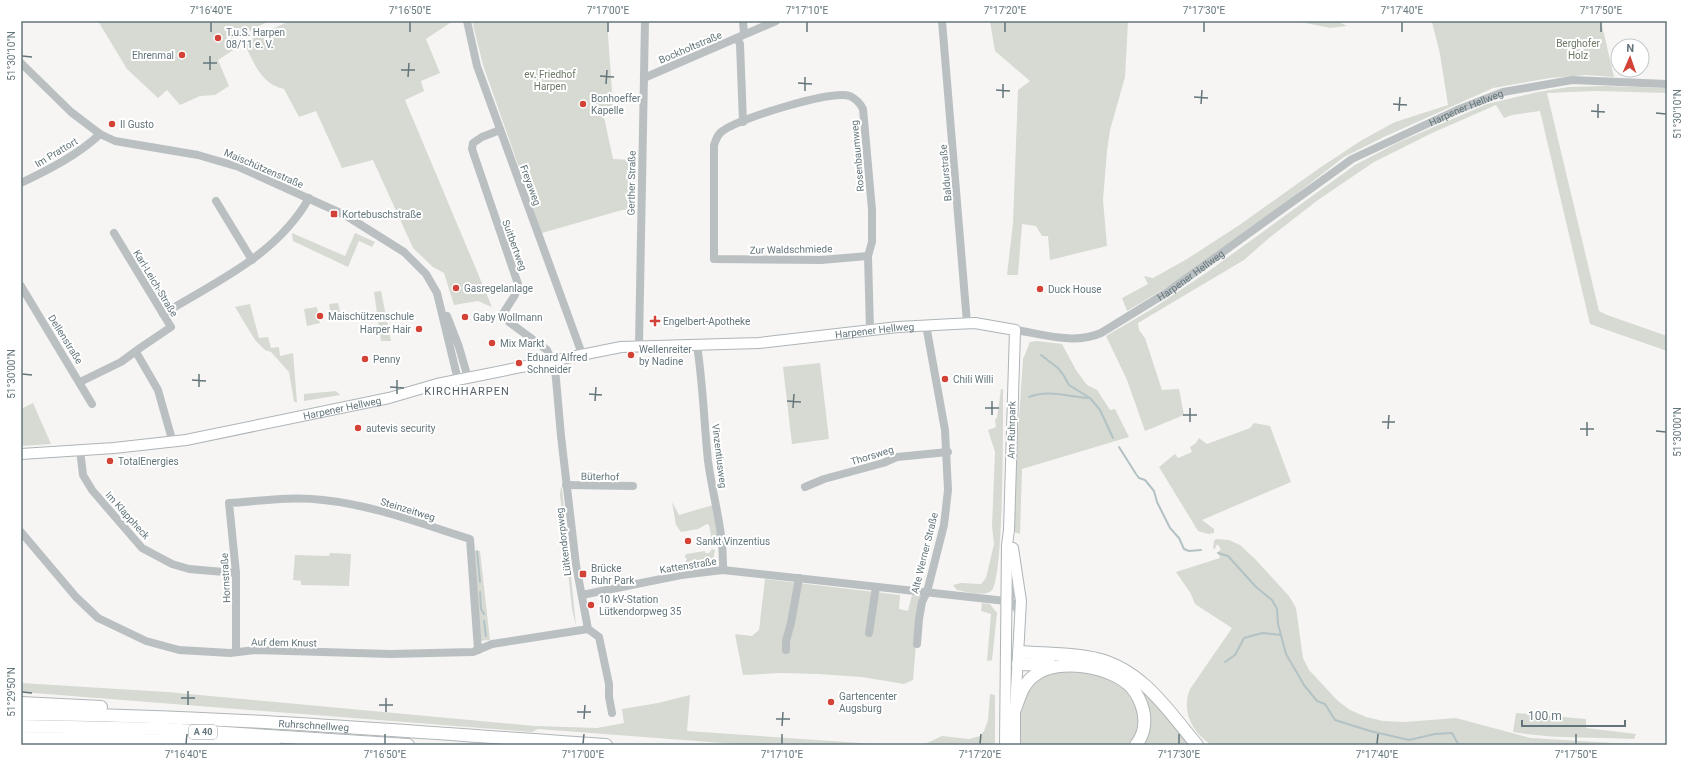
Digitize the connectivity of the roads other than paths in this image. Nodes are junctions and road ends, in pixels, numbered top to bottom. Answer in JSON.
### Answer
{"nodes":[{"id":1,"x":467,"y":21,"type":"edge"},
{"id":2,"x":645,"y":21,"type":"edge"},
{"id":3,"x":743,"y":21,"type":"edge"},
{"id":4,"x":776,"y":21,"type":"edge"},
{"id":5,"x":942,"y":21,"type":"edge"},
{"id":6,"x":741,"y":36,"type":"junction"},
{"id":7,"x":21,"y":63,"type":"edge"},
{"id":8,"x":644,"y":78,"type":"junction"},
{"id":9,"x":1667,"y":84,"type":"edge"},
{"id":10,"x":743,"y":122,"type":"junction"},
{"id":11,"x":500,"y":130,"type":"junction"},
{"id":12,"x":100,"y":134,"type":"junction"},
{"id":13,"x":21,"y":183,"type":"edge"},
{"id":14,"x":309,"y":198,"type":"junction"},
{"id":15,"x":216,"y":200,"type":"dead end"},
{"id":16,"x":114,"y":233,"type":"dead end"},
{"id":17,"x":868,"y":256,"type":"junction"},
{"id":18,"x":714,"y":259,"type":"joint"},
{"id":19,"x":252,"y":260,"type":"junction"},
{"id":20,"x":21,"y":286,"type":"edge"},
{"id":21,"x":163,"y":314,"type":"junction"},
{"id":22,"x":967,"y":323,"type":"junction"},
{"id":23,"x":926,"y":325,"type":"junction"},
{"id":24,"x":870,"y":330,"type":"junction"},
{"id":25,"x":1014,"y":330,"type":"junction"},
{"id":26,"x":639,"y":345,"type":"junction"},
{"id":27,"x":697,"y":345,"type":"junction"},
{"id":28,"x":136,"y":352,"type":"junction"},
{"id":29,"x":582,"y":354,"type":"junction"},
{"id":30,"x":553,"y":362,"type":"junction"},
{"id":31,"x":463,"y":379,"type":"junction"},
{"id":32,"x":80,"y":382,"type":"junction"},
{"id":33,"x":92,"y":404,"type":"dead end"},
{"id":34,"x":173,"y":443,"type":"junction"},
{"id":35,"x":80,"y":450,"type":"junction"},
{"id":36,"x":948,"y":452,"type":"junction"},
{"id":37,"x":21,"y":454,"type":"edge"},
{"id":38,"x":566,"y":485,"type":"junction"},
{"id":39,"x":633,"y":486,"type":"dead end"},
{"id":40,"x":805,"y":487,"type":"dead end"},
{"id":41,"x":229,"y":503,"type":"joint"},
{"id":42,"x":1009,"y":530,"type":"junction"},
{"id":43,"x":21,"y":532,"type":"edge"},
{"id":44,"x":723,"y":570,"type":"junction"},
{"id":45,"x":236,"y":573,"type":"junction"},
{"id":46,"x":1017,"y":576,"type":"junction"},
{"id":47,"x":799,"y":578,"type":"junction"},
{"id":48,"x":876,"y":587,"type":"junction"},
{"id":49,"x":927,"y":592,"type":"junction"},
{"id":50,"x":582,"y":595,"type":"junction"},
{"id":51,"x":1006,"y":601,"type":"junction"},
{"id":52,"x":1020,"y":614,"type":"junction"},
{"id":53,"x":588,"y":630,"type":"junction"},
{"id":54,"x":869,"y":633,"type":"dead end"},
{"id":55,"x":917,"y":644,"type":"dead end"},
{"id":56,"x":478,"y":650,"type":"junction"},
{"id":57,"x":786,"y":650,"type":"dead end"},
{"id":58,"x":236,"y":652,"type":"junction"},
{"id":59,"x":1018,"y":658,"type":"junction"},
{"id":60,"x":1005,"y":666,"type":"junction"},
{"id":61,"x":1062,"y":666,"type":"junction"},
{"id":62,"x":21,"y":703,"type":"edge"},
{"id":63,"x":1015,"y":709,"type":"junction"},
{"id":64,"x":612,"y":713,"type":"dead end"},
{"id":65,"x":21,"y":714,"type":"edge"},
{"id":66,"x":156,"y":717,"type":"junction"},
{"id":67,"x":21,"y":726,"type":"edge"},
{"id":68,"x":21,"y":738,"type":"edge"},
{"id":69,"x":106,"y":739,"type":"junction"},
{"id":70,"x":385,"y":744,"type":"junction"},
{"id":71,"x":62,"y":745,"type":"edge"},
{"id":72,"x":292,"y":745,"type":"edge"},
{"id":73,"x":344,"y":745,"type":"edge"},
{"id":74,"x":408,"y":745,"type":"edge"},
{"id":75,"x":606,"y":745,"type":"edge"},
{"id":76,"x":1005,"y":745,"type":"edge"},
{"id":77,"x":1015,"y":745,"type":"edge"},
{"id":78,"x":1136,"y":745,"type":"edge"},
{"id":79,"x":1197,"y":745,"type":"edge"}],
"edges":[{"from":1,"to":11,"type":"street","name":"Freyaweg"},
{"from":2,"to":8,"type":"street","name":"Gerther Straße"},
{"from":3,"to":6,"type":"street"},
{"from":4,"to":6,"type":"street","name":"Bockholtstraße"},
{"from":5,"to":22,"type":"street","name":"Baldurstraße"},
{"from":6,"to":8,"type":"street","name":"Bockholtstraße"},
{"from":6,"to":10,"type":"street"},
{"from":7,"to":12,"type":"street","name":"Maischützenstraße"},
{"from":8,"to":26,"type":"street","name":"Gerther Straße"},
{"from":9,"to":25,"type":"street","name":"Harpener Hellweg"},
{"from":10,"to":17,"type":"street","name":"Rosenbaumweg"},
{"from":10,"to":18,"type":"street","name":"Rosenbaumweg"},
{"from":11,"to":29,"type":"street","name":"Freyaweg"},
{"from":11,"to":30,"type":"street","name":"Suitbertweg"},
{"from":12,"to":13,"type":"street","name":"Im Prattort"},
{"from":12,"to":14,"type":"street","name":"Maischützenstraße"},
{"from":14,"to":19,"type":"street"},
{"from":14,"to":31,"type":"street","name":"Maischützenstraße"},
{"from":15,"to":19,"type":"street"},
{"from":16,"to":21,"type":"street","name":"Karl-Leich-Straße"},
{"from":17,"to":18,"type":"street","name":"Zur Waldschmiede"},
{"from":17,"to":24,"type":"street","name":"Rosenbaumweg"},
{"from":19,"to":21,"type":"street"},
{"from":20,"to":32,"type":"street","name":"Dellenstraße"},
{"from":21,"to":28,"type":"street","name":"Karl-Leich-Straße"},
{"from":22,"to":23,"type":"main road","name":"Harpener Hellweg"},
{"from":22,"to":25,"type":"main road","name":"Harpener Hellweg"},
{"from":23,"to":24,"type":"main road","name":"Harpener Hellweg"},
{"from":23,"to":36,"type":"street","name":"Alte Werner Straße"},
{"from":24,"to":27,"type":"main road","name":"Harpener Hellweg"},
{"from":25,"to":42,"type":"main road","name":"Am Ruhrpark"},
{"from":26,"to":27,"type":"main road","name":"Harpener Hellweg"},
{"from":26,"to":29,"type":"main road","name":"Harpener Hellweg"},
{"from":27,"to":44,"type":"street","name":"Vinzentiusweg"},
{"from":28,"to":32,"type":"street","name":"Karl-Leich-Straße"},
{"from":28,"to":34,"type":"street"},
{"from":29,"to":30,"type":"main road","name":"Harpener Hellweg"},
{"from":30,"to":31,"type":"main road","name":"Harpener Hellweg"},
{"from":30,"to":38,"type":"street","name":"Lütkendorpweg"},
{"from":31,"to":34,"type":"main road","name":"Harpener Hellweg"},
{"from":32,"to":33,"type":"street","name":"Dellenstraße"},
{"from":34,"to":35,"type":"main road","name":"Harpener Hellweg"},
{"from":35,"to":37,"type":"main road","name":"Harpener Hellweg"},
{"from":35,"to":45,"type":"street","name":"Im Klappheck"},
{"from":36,"to":40,"type":"street","name":"Thorsweg"},
{"from":36,"to":49,"type":"street","name":"Alte Werner Straße"},
{"from":38,"to":39,"type":"street","name":"Büterhof"},
{"from":38,"to":50,"type":"street","name":"Lütkendorpweg"},
{"from":41,"to":45,"type":"street","name":"Hornstraße"},
{"from":41,"to":56,"type":"street","name":"Steinzeitweg"},
{"from":42,"to":46,"type":"main road","name":"Am Ruhrpark"},
{"from":42,"to":51,"type":"main road","name":"Am Ruhrpark"},
{"from":43,"to":58,"type":"street","name":"Auf dem Knust"},
{"from":44,"to":47,"type":"street","name":"Kattenstraße"},
{"from":44,"to":50,"type":"street","name":"Kattenstraße"},
{"from":45,"to":58,"type":"street","name":"Hornstraße"},
{"from":46,"to":51,"type":"street"},
{"from":46,"to":52,"type":"main road","name":"Am Ruhrpark"},
{"from":47,"to":48,"type":"street","name":"Kattenstraße"},
{"from":47,"to":57,"type":"street"},
{"from":48,"to":49,"type":"street","name":"Kattenstraße"},
{"from":48,"to":54,"type":"street"},
{"from":49,"to":51,"type":"street","name":"Kattenstraße"},
{"from":49,"to":55,"type":"street","name":"Alte Werner Straße"},
{"from":50,"to":53,"type":"street","name":"Lütkendorpweg"},
{"from":51,"to":52,"type":"street"},
{"from":51,"to":60,"type":"main road","name":"Am Ruhrpark"},
{"from":52,"to":59,"type":"main road","name":"Am Ruhrpark"},
{"from":53,"to":56,"type":"street","name":"Auf dem Knust"},
{"from":53,"to":64,"type":"street"},
{"from":56,"to":58,"type":"street","name":"Auf dem Knust"},
{"from":59,"to":60,"type":"main road"},
{"from":59,"to":61,"type":"highway"},
{"from":59,"to":63,"type":"main road","name":"Am Ruhrpark"},
{"from":59,"to":79,"type":"highway"},
{"from":60,"to":76,"type":"main road","name":"Am Ruhrpark"},
{"from":61,"to":63,"type":"highway"},
{"from":61,"to":78,"type":"highway"},
{"from":62,"to":66,"type":"highway"},
{"from":63,"to":77,"type":"main road","name":"Am Ruhrpark"},
{"from":65,"to":66,"type":"highway","name":"Ruhrschnellweg","number":"A 40"},
{"from":66,"to":75,"type":"highway","name":"Ruhrschnellweg","number":"A 40"},
{"from":67,"to":70,"type":"highway","name":"Ruhrschnellweg","number":"A 40"},
{"from":68,"to":69,"type":"highway"},
{"from":69,"to":71,"type":"highway"},
{"from":69,"to":72,"type":"highway"},
{"from":70,"to":73,"type":"highway"},
{"from":70,"to":74,"type":"highway","name":"Ruhrschnellweg","number":"A 40"}]}
